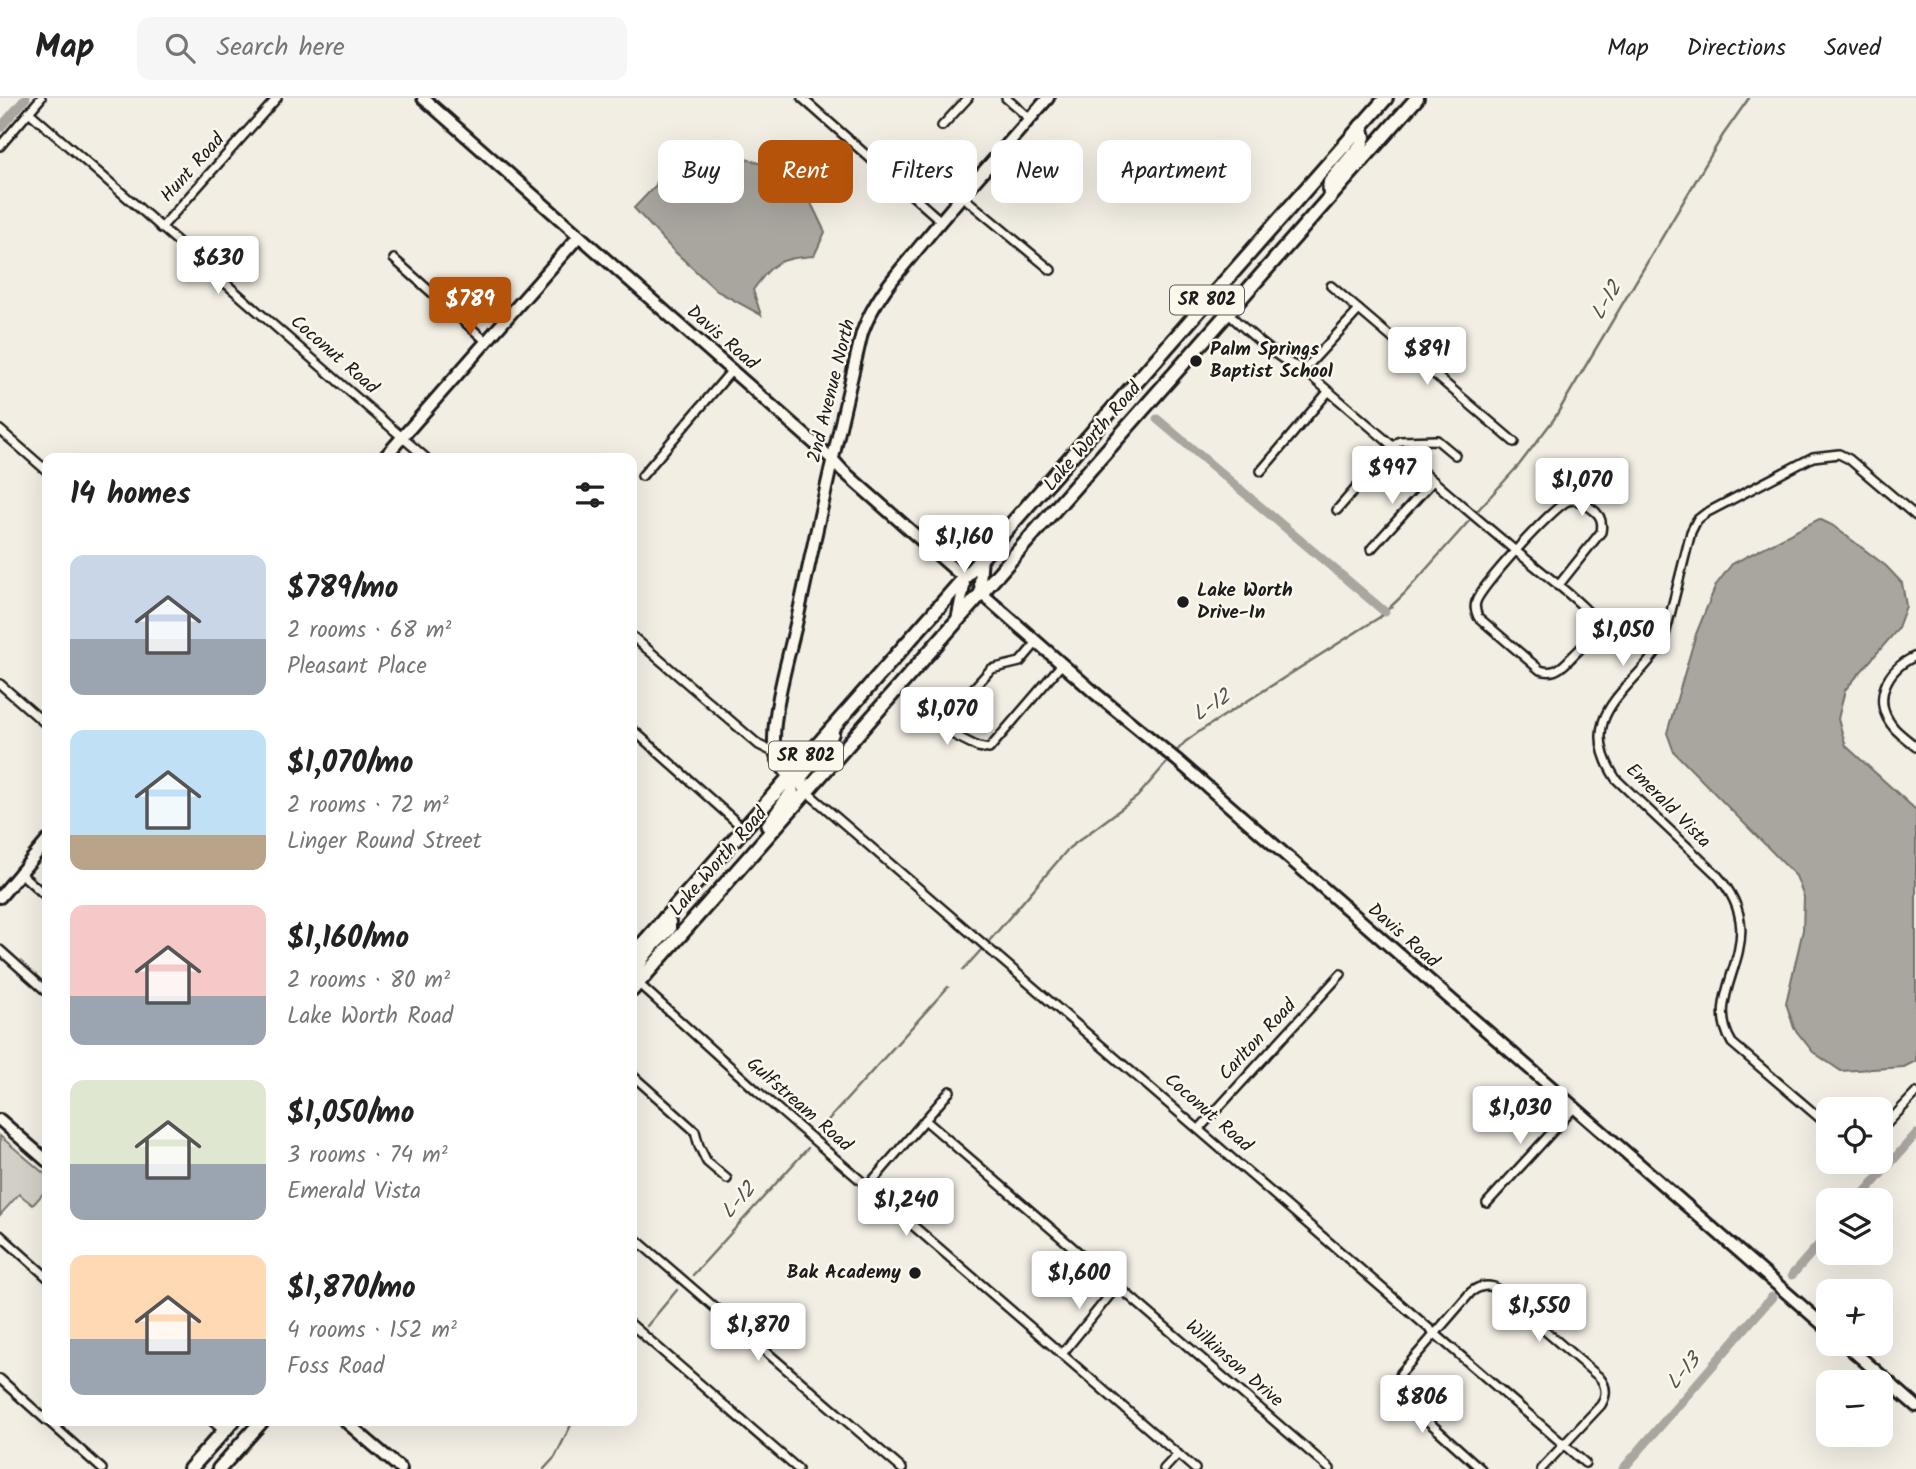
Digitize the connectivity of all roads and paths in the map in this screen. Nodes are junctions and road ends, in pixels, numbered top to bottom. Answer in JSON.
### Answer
{"nodes":[{"id":1,"x":41,"y":98,"type":"edge"},
{"id":2,"x":277,"y":98,"type":"edge"},
{"id":3,"x":423,"y":98,"type":"edge"},
{"id":4,"x":802,"y":98,"type":"edge"},
{"id":5,"x":968,"y":98,"type":"edge"},
{"id":6,"x":1006,"y":98,"type":"edge"},
{"id":7,"x":1048,"y":98,"type":"edge"},
{"id":8,"x":1386,"y":98,"type":"edge"},
{"id":9,"x":1417,"y":98,"type":"edge"},
{"id":10,"x":29,"y":112,"type":"junction"},
{"id":11,"x":1030,"y":119,"type":"junction"},
{"id":12,"x":942,"y":126,"type":"dead end"},
{"id":13,"x":1361,"y":126,"type":"junction"},
{"id":14,"x":0,"y":146,"type":"edge"},
{"id":15,"x":977,"y":179,"type":"edge"},
{"id":16,"x":1332,"y":194,"type":"junction"},
{"id":17,"x":956,"y":203,"type":"edge"},
{"id":18,"x":970,"y":203,"type":"edge"},
{"id":19,"x":941,"y":221,"type":"junction"},
{"id":20,"x":161,"y":228,"type":"junction"},
{"id":21,"x":579,"y":236,"type":"junction"},
{"id":22,"x":394,"y":259,"type":"dead end"},
{"id":23,"x":1051,"y":270,"type":"dead end"},
{"id":24,"x":1331,"y":286,"type":"dead end"},
{"id":25,"x":1210,"y":297,"type":"junction"},
{"id":26,"x":1359,"y":310,"type":"junction"},
{"id":27,"x":1228,"y":313,"type":"junction"},
{"id":28,"x":487,"y":342,"type":"junction"},
{"id":29,"x":733,"y":369,"type":"junction"},
{"id":30,"x":1304,"y":370,"type":"junction"},
{"id":31,"x":1328,"y":392,"type":"junction"},
{"id":32,"x":0,"y":430,"type":"edge"},
{"id":33,"x":402,"y":438,"type":"junction"},
{"id":34,"x":1514,"y":442,"type":"dead end"},
{"id":35,"x":1392,"y":447,"type":"junction"},
{"id":36,"x":388,"y":453,"type":"edge"},
{"id":37,"x":420,"y":453,"type":"edge"},
{"id":38,"x":1455,"y":455,"type":"dead end"},
{"id":39,"x":832,"y":459,"type":"junction"},
{"id":40,"x":42,"y":467,"type":"edge"},
{"id":41,"x":1261,"y":471,"type":"dead end"},
{"id":42,"x":642,"y":476,"type":"dead end"},
{"id":43,"x":1433,"y":481,"type":"junction"},
{"id":44,"x":1337,"y":510,"type":"dead end"},
{"id":45,"x":1916,"y":516,"type":"edge"},
{"id":46,"x":1371,"y":549,"type":"dead end"},
{"id":47,"x":1515,"y":551,"type":"junction"},
{"id":48,"x":982,"y":556,"type":"junction"},
{"id":49,"x":963,"y":577,"type":"junction"},
{"id":50,"x":1558,"y":586,"type":"junction"},
{"id":51,"x":981,"y":593,"type":"junction"},
{"id":52,"x":957,"y":620,"type":"junction"},
{"id":53,"x":637,"y":640,"type":"edge"},
{"id":54,"x":1037,"y":642,"type":"junction"},
{"id":55,"x":1916,"y":656,"type":"edge"},
{"id":56,"x":1062,"y":664,"type":"junction"},
{"id":57,"x":0,"y":684,"type":"edge"},
{"id":58,"x":42,"y":721,"type":"edge"},
{"id":59,"x":836,"y":723,"type":"junction"},
{"id":60,"x":637,"y":733,"type":"edge"},
{"id":61,"x":1916,"y":747,"type":"edge"},
{"id":62,"x":775,"y":753,"type":"junction"},
{"id":63,"x":789,"y":776,"type":"junction"},
{"id":64,"x":807,"y":792,"type":"junction"},
{"id":65,"x":743,"y":828,"type":"junction"},
{"id":66,"x":764,"y":840,"type":"junction"},
{"id":67,"x":42,"y":847,"type":"edge"},
{"id":68,"x":19,"y":872,"type":"junction"},
{"id":69,"x":42,"y":893,"type":"edge"},
{"id":70,"x":0,"y":897,"type":"edge"},
{"id":71,"x":666,"y":917,"type":"junction"},
{"id":72,"x":0,"y":950,"type":"edge"},
{"id":73,"x":637,"y":951,"type":"edge"},
{"id":74,"x":637,"y":967,"type":"edge"},
{"id":75,"x":1341,"y":974,"type":"dead end"},
{"id":76,"x":637,"y":985,"type":"edge"},
{"id":77,"x":42,"y":988,"type":"edge"},
{"id":78,"x":637,"y":989,"type":"edge"},
{"id":79,"x":637,"y":1079,"type":"edge"},
{"id":80,"x":950,"y":1090,"type":"dead end"},
{"id":81,"x":1916,"y":1093,"type":"edge"},
{"id":82,"x":1574,"y":1108,"type":"junction"},
{"id":83,"x":1816,"y":1115,"type":"edge"},
{"id":84,"x":1893,"y":1117,"type":"edge"},
{"id":85,"x":0,"y":1120,"type":"edge"},
{"id":86,"x":925,"y":1120,"type":"junction"},
{"id":87,"x":1199,"y":1129,"type":"junction"},
{"id":88,"x":42,"y":1157,"type":"edge"},
{"id":89,"x":727,"y":1179,"type":"dead end"},
{"id":90,"x":868,"y":1186,"type":"junction"},
{"id":91,"x":1487,"y":1203,"type":"dead end"},
{"id":92,"x":0,"y":1235,"type":"edge"},
{"id":93,"x":637,"y":1240,"type":"edge"},
{"id":94,"x":42,"y":1273,"type":"edge"},
{"id":95,"x":1118,"y":1285,"type":"junction"},
{"id":96,"x":1816,"y":1319,"type":"edge"},
{"id":97,"x":637,"y":1329,"type":"edge"},
{"id":98,"x":1436,"y":1334,"type":"junction"},
{"id":99,"x":1062,"y":1354,"type":"junction"},
{"id":100,"x":1858,"y":1356,"type":"edge"},
{"id":101,"x":0,"y":1379,"type":"edge"},
{"id":102,"x":1916,"y":1406,"type":"edge"},
{"id":103,"x":42,"y":1417,"type":"edge"},
{"id":104,"x":53,"y":1426,"type":"edge"},
{"id":105,"x":228,"y":1426,"type":"edge"},
{"id":106,"x":258,"y":1426,"type":"edge"},
{"id":107,"x":351,"y":1426,"type":"edge"},
{"id":108,"x":1564,"y":1445,"type":"junction"},
{"id":109,"x":1178,"y":1454,"type":"junction"},
{"id":110,"x":1585,"y":1463,"type":"dead end"},
{"id":111,"x":102,"y":1469,"type":"edge"},
{"id":112,"x":190,"y":1469,"type":"edge"},
{"id":113,"x":219,"y":1469,"type":"edge"},
{"id":114,"x":401,"y":1469,"type":"edge"},
{"id":115,"x":798,"y":1469,"type":"edge"},
{"id":116,"x":901,"y":1469,"type":"edge"},
{"id":117,"x":1164,"y":1469,"type":"edge"},
{"id":118,"x":1195,"y":1469,"type":"edge"},
{"id":119,"x":1330,"y":1469,"type":"edge"},
{"id":120,"x":1480,"y":1469,"type":"edge"},
{"id":121,"x":1541,"y":1469,"type":"edge"}],
"edges":[{"from":1,"to":10,"type":"street"},
{"from":2,"to":20,"type":"street","name":"Hunt Road"},
{"from":3,"to":21,"type":"street","name":"Davis Road"},
{"from":4,"to":19,"type":"street"},
{"from":5,"to":12,"type":"street"},
{"from":6,"to":11,"type":"street"},
{"from":7,"to":11,"type":"street","name":"2nd Avenue North"},
{"from":8,"to":13,"type":"main road","name":"Lake Worth Road","number":"SR 802"},
{"from":9,"to":16,"type":"main road","name":"Lake Worth Road","number":"SR 802"},
{"from":10,"to":14,"type":"street"},
{"from":10,"to":20,"type":"street","name":"Coconut Road"},
{"from":11,"to":15,"type":"street","name":"2nd Avenue North"},
{"from":13,"to":16,"type":"main road"},
{"from":13,"to":25,"type":"main road","name":"Lake Worth Road","number":"SR 802"},
{"from":16,"to":27,"type":"main road","name":"Lake Worth Road","number":"SR 802"},
{"from":17,"to":19,"type":"street","name":"2nd Avenue North"},
{"from":18,"to":23,"type":"street"},
{"from":19,"to":39,"type":"street","name":"2nd Avenue North"},
{"from":20,"to":33,"type":"street","name":"Coconut Road"},
{"from":21,"to":28,"type":"street"},
{"from":21,"to":29,"type":"street","name":"Davis Road"},
{"from":22,"to":28,"type":"street"},
{"from":24,"to":26,"type":"street"},
{"from":25,"to":27,"type":"street"},
{"from":25,"to":48,"type":"main road","name":"Lake Worth Road","number":"SR 802"},
{"from":26,"to":30,"type":"street"},
{"from":26,"to":34,"type":"street"},
{"from":27,"to":30,"type":"street"},
{"from":27,"to":51,"type":"main road","name":"Lake Worth Road","number":"SR 802"},
{"from":28,"to":33,"type":"street"},
{"from":29,"to":39,"type":"street","name":"Davis Road"},
{"from":29,"to":42,"type":"street"},
{"from":30,"to":31,"type":"street"},
{"from":31,"to":35,"type":"street"},
{"from":31,"to":41,"type":"street"},
{"from":32,"to":40,"type":"street"},
{"from":33,"to":36,"type":"street"},
{"from":33,"to":37,"type":"street","name":"Coconut Road"},
{"from":35,"to":38,"type":"street"},
{"from":35,"to":43,"type":"street"},
{"from":35,"to":44,"type":"street"},
{"from":39,"to":49,"type":"street","name":"Davis Road"},
{"from":39,"to":62,"type":"street","name":"2nd Avenue North"},
{"from":43,"to":46,"type":"street"},
{"from":43,"to":47,"type":"street"},
{"from":45,"to":83,"type":"street","name":"Emerald Vista"},
{"from":47,"to":50,"type":"street"},
{"from":47,"to":50,"type":"street"},
{"from":47,"to":50,"type":"street"},
{"from":48,"to":49,"type":"main road","name":"Lake Worth Road","number":"SR 802"},
{"from":48,"to":51,"type":"street"},
{"from":49,"to":52,"type":"street"},
{"from":49,"to":59,"type":"main road","name":"Lake Worth Road","number":"SR 802"},
{"from":51,"to":52,"type":"main road","name":"Lake Worth Road","number":"SR 802"},
{"from":51,"to":54,"type":"street","name":"Davis Road"},
{"from":52,"to":64,"type":"main road","name":"Lake Worth Road","number":"SR 802"},
{"from":53,"to":62,"type":"street"},
{"from":54,"to":56,"type":"street","name":"Davis Road"},
{"from":54,"to":56,"type":"street"},
{"from":55,"to":61,"type":"street"},
{"from":56,"to":82,"type":"street","name":"Davis Road"},
{"from":57,"to":58,"type":"street"},
{"from":59,"to":63,"type":"main road","name":"Lake Worth Road","number":"SR 802"},
{"from":59,"to":64,"type":"main road"},
{"from":60,"to":65,"type":"street"},
{"from":62,"to":63,"type":"street"},
{"from":63,"to":65,"type":"main road","name":"Lake Worth Road","number":"SR 802"},
{"from":63,"to":66,"type":"main road"},
{"from":64,"to":66,"type":"main road","name":"Lake Worth Road","number":"SR 802"},
{"from":64,"to":87,"type":"street","name":"Coconut Road"},
{"from":65,"to":71,"type":"main road","name":"Lake Worth Road","number":"SR 802"},
{"from":66,"to":76,"type":"main road","name":"Lake Worth Road","number":"SR 802"},
{"from":67,"to":68,"type":"street"},
{"from":68,"to":69,"type":"street"},
{"from":68,"to":70,"type":"street"},
{"from":71,"to":73,"type":"main road","name":"Lake Worth Road","number":"SR 802"},
{"from":71,"to":74,"type":"main road"},
{"from":72,"to":77,"type":"street"},
{"from":75,"to":87,"type":"street","name":"Carlton Road"},
{"from":78,"to":90,"type":"street","name":"Gulfstream Road"},
{"from":79,"to":89,"type":"street"},
{"from":80,"to":86,"type":"street"},
{"from":81,"to":84,"type":"street"},
{"from":82,"to":91,"type":"street"},
{"from":82,"to":96,"type":"street","name":"Davis Road"},
{"from":85,"to":88,"type":"street"},
{"from":86,"to":90,"type":"street"},
{"from":86,"to":95,"type":"street","name":"Wilkinson Drive"},
{"from":87,"to":98,"type":"street","name":"Coconut Road"},
{"from":90,"to":99,"type":"street","name":"Gulfstream Road"},
{"from":92,"to":94,"type":"street"},
{"from":93,"to":116,"type":"street"},
{"from":95,"to":99,"type":"street"},
{"from":95,"to":119,"type":"street","name":"Wilkinson Drive"},
{"from":97,"to":115,"type":"street"},
{"from":98,"to":108,"type":"street","name":"Coconut Road"},
{"from":98,"to":108,"type":"street"},
{"from":98,"to":120,"type":"street"},
{"from":99,"to":109,"type":"street","name":"Gulfstream Road"},
{"from":100,"to":102,"type":"street"},
{"from":101,"to":103,"type":"street"},
{"from":104,"to":111,"type":"street"},
{"from":105,"to":112,"type":"main road"},
{"from":106,"to":113,"type":"main road"},
{"from":107,"to":114,"type":"street"},
{"from":108,"to":110,"type":"street","name":"Coconut Road"},
{"from":108,"to":121,"type":"street"},
{"from":109,"to":117,"type":"street"},
{"from":109,"to":118,"type":"street","name":"Gulfstream Road"}]}
